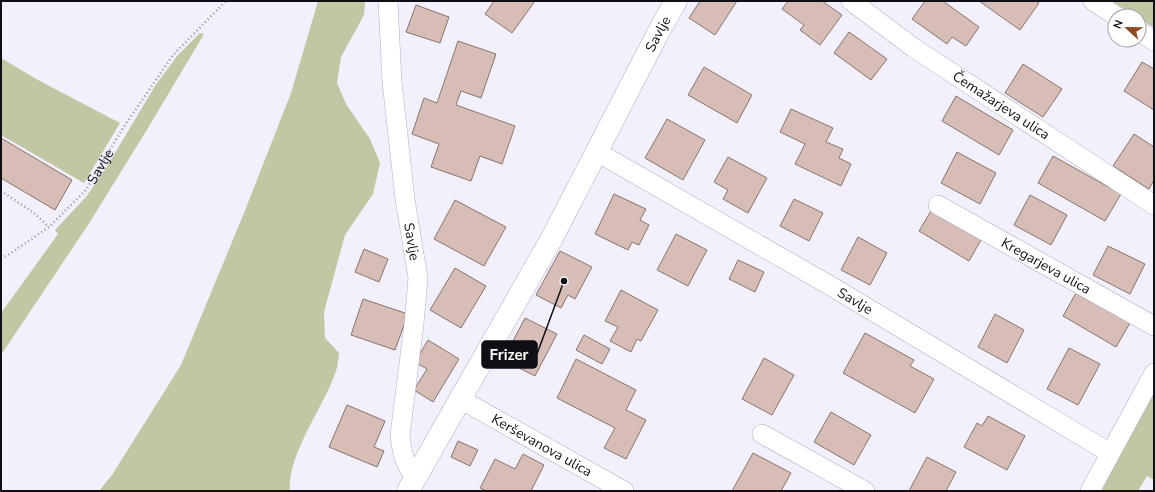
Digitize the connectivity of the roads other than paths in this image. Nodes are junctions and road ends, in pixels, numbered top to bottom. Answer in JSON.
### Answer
{"nodes":[{"id":1,"x":388,"y":1,"type":"edge"},
{"id":2,"x":676,"y":1,"type":"edge"},
{"id":3,"x":851,"y":1,"type":"edge"},
{"id":4,"x":1093,"y":1,"type":"edge"},
{"id":5,"x":1107,"y":10,"type":"edge"},
{"id":6,"x":597,"y":152,"type":"junction"},
{"id":7,"x":938,"y":205,"type":"dead end"},
{"id":8,"x":1154,"y":205,"type":"edge"},
{"id":9,"x":1154,"y":326,"type":"edge"},
{"id":10,"x":1154,"y":373,"type":"edge"},
{"id":11,"x":460,"y":399,"type":"junction"},
{"id":12,"x":762,"y":434,"type":"dead end"},
{"id":13,"x":1110,"y":453,"type":"junction"},
{"id":14,"x":412,"y":484,"type":"edge"},
{"id":15,"x":624,"y":491,"type":"edge"},
{"id":16,"x":865,"y":491,"type":"edge"},
{"id":17,"x":1090,"y":491,"type":"edge"}],
"edges":[{"from":1,"to":14,"type":"street","name":"Savlje"},
{"from":2,"to":6,"type":"street","name":"Savlje"},
{"from":3,"to":8,"type":"street","name":"Čemažarjeva ulica"},
{"from":4,"to":5,"type":"street"},
{"from":6,"to":11,"type":"street","name":"Savlje"},
{"from":6,"to":13,"type":"street","name":"Savlje"},
{"from":7,"to":9,"type":"street","name":"Kregarjeva ulica"},
{"from":10,"to":13,"type":"street"},
{"from":11,"to":14,"type":"street","name":"Savlje"},
{"from":11,"to":15,"type":"street","name":"Kerševanova ulica"},
{"from":12,"to":16,"type":"street"},
{"from":13,"to":17,"type":"street"}]}
